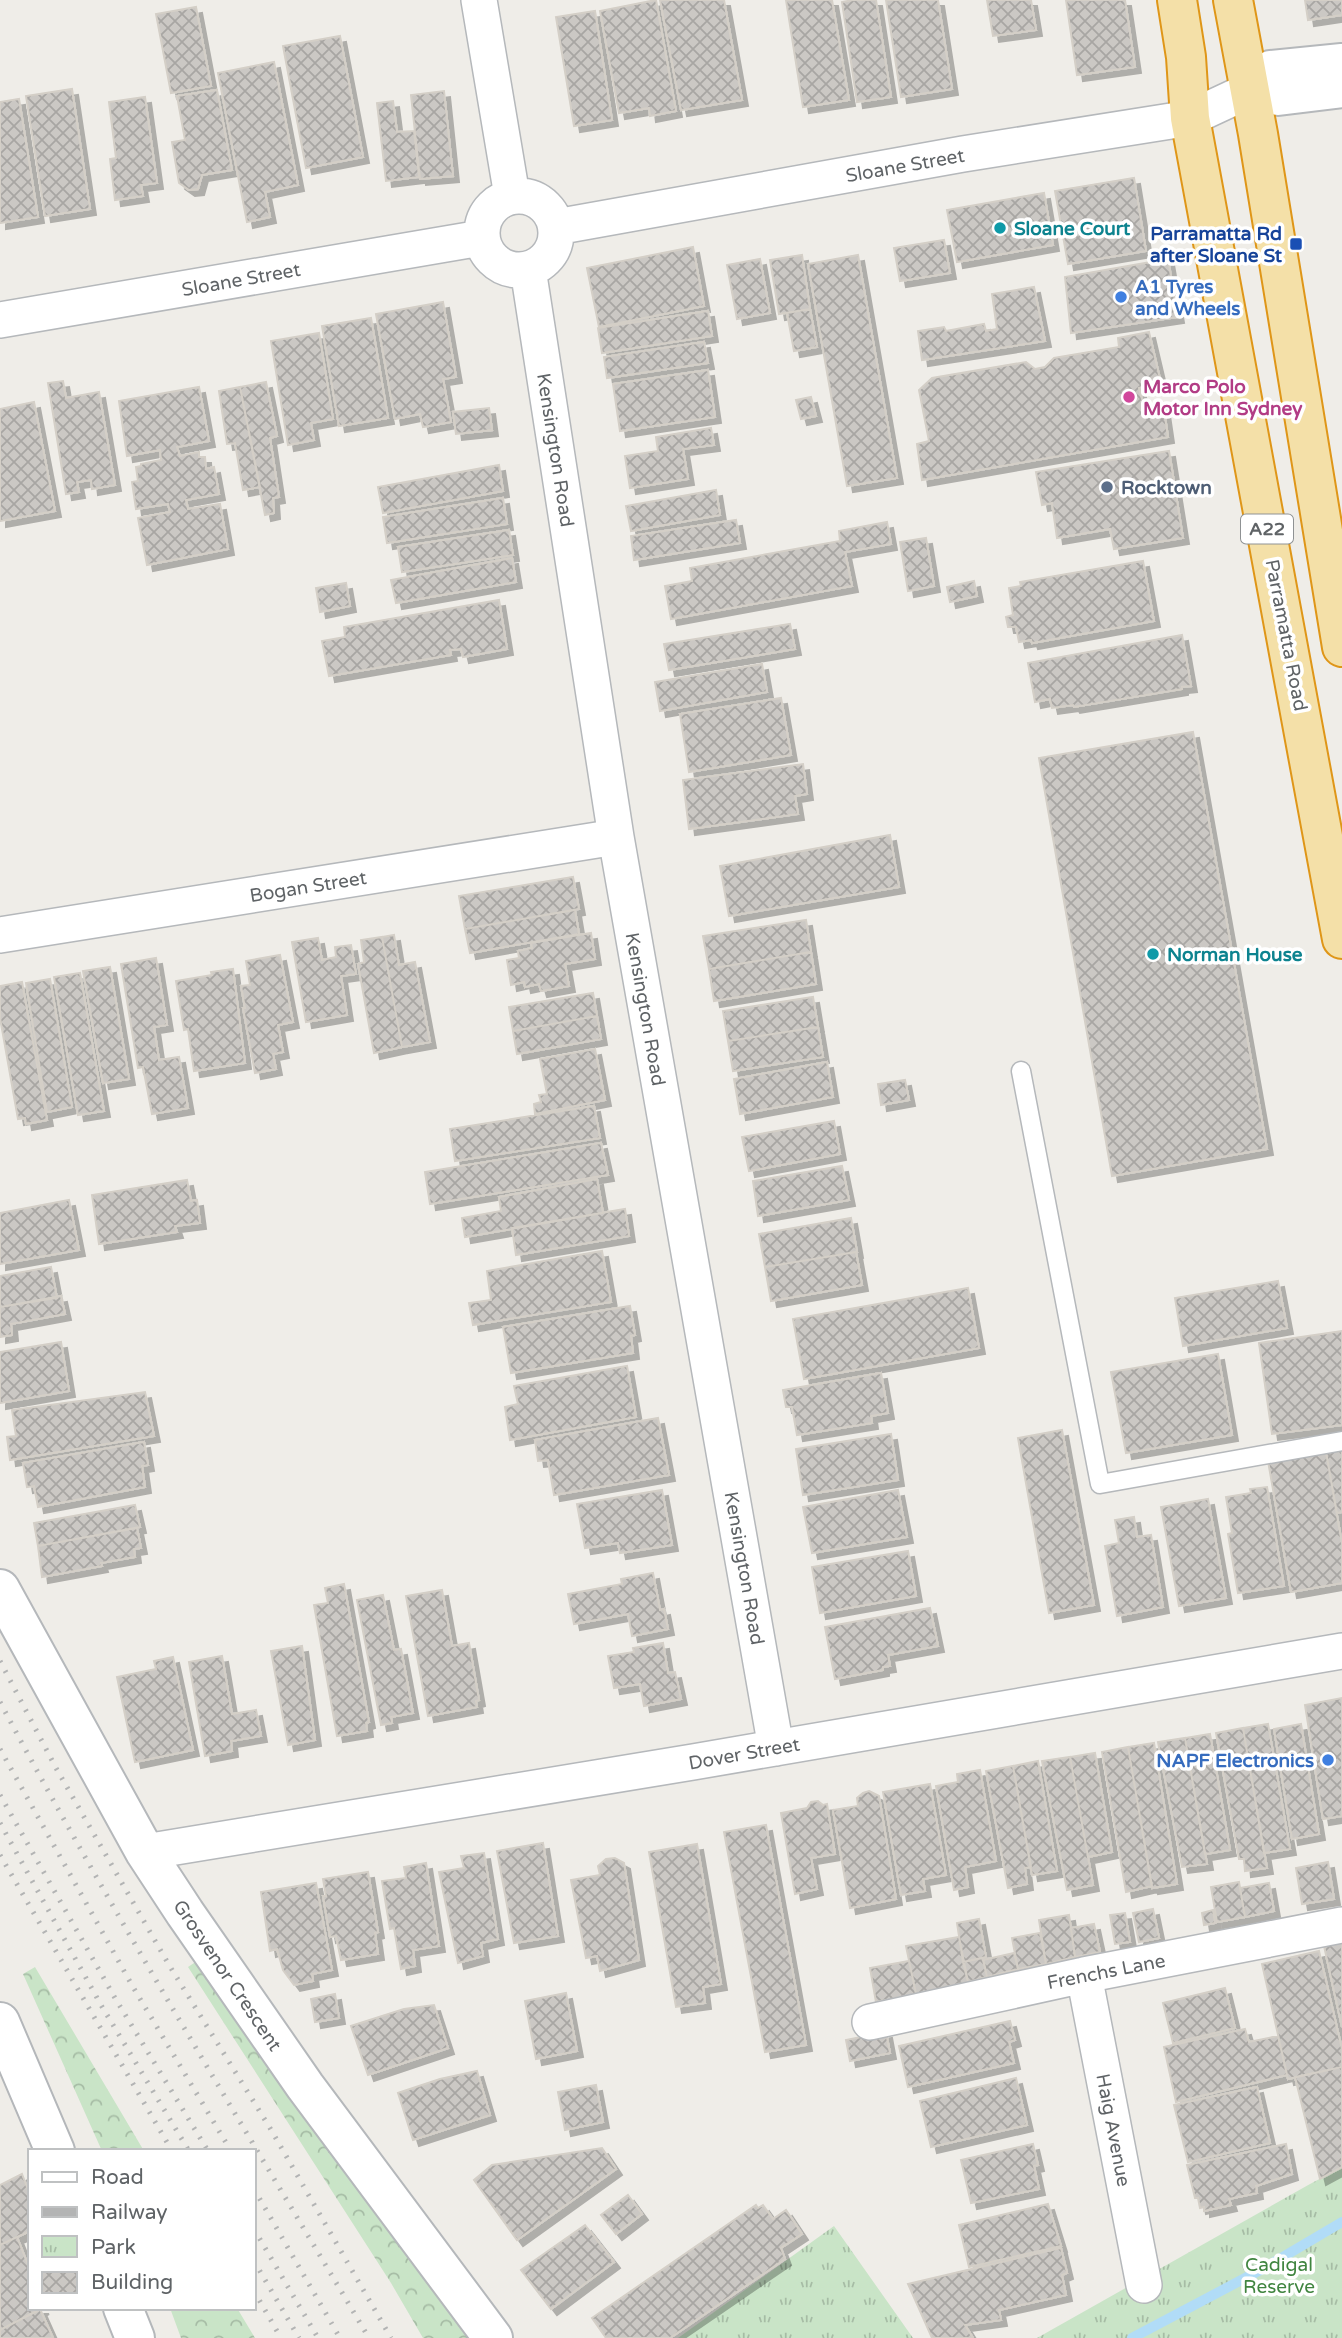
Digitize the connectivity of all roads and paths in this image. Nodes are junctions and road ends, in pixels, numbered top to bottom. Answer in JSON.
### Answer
{"nodes":[{"id":1,"x":479,"y":0,"type":"edge"},
{"id":2,"x":1177,"y":0,"type":"edge"},
{"id":3,"x":1233,"y":0,"type":"edge"},
{"id":4,"x":1342,"y":63,"type":"edge"},
{"id":5,"x":1342,"y":88,"type":"edge"},
{"id":6,"x":1250,"y":90,"type":"junction"},
{"id":7,"x":1190,"y":118,"type":"junction"},
{"id":8,"x":512,"y":196,"type":"junction"},
{"id":9,"x":556,"y":227,"type":"junction"},
{"id":10,"x":481,"y":238,"type":"junction"},
{"id":11,"x":528,"y":269,"type":"junction"},
{"id":12,"x":0,"y":320,"type":"edge"},
{"id":13,"x":1332,"y":523,"type":"edge"},
{"id":14,"x":1342,"y":648,"type":"edge"},
{"id":15,"x":616,"y":837,"type":"junction"},
{"id":16,"x":0,"y":935,"type":"edge"},
{"id":17,"x":1342,"y":939,"type":"edge"},
{"id":18,"x":1021,"y":1071,"type":"dead end"},
{"id":19,"x":1342,"y":1441,"type":"edge"},
{"id":20,"x":0,"y":1589,"type":"edge"},
{"id":21,"x":1342,"y":1651,"type":"edge"},
{"id":22,"x":776,"y":1748,"type":"junction"},
{"id":23,"x":145,"y":1852,"type":"junction"},
{"id":24,"x":1342,"y":1925,"type":"edge"},
{"id":25,"x":1084,"y":1975,"type":"junction"},
{"id":26,"x":870,"y":2022,"type":"dead end"},
{"id":27,"x":1,"y":2024,"type":"edge"},
{"id":28,"x":54,"y":2149,"type":"edge"},
{"id":29,"x":1144,"y":2285,"type":"dead end"},
{"id":30,"x":124,"y":2310,"type":"edge"},
{"id":31,"x":135,"y":2338,"type":"edge"},
{"id":32,"x":493,"y":2338,"type":"edge"}],
"edges":[{"from":1,"to":8,"type":"street"},
{"from":2,"to":7,"type":"highway","name":"Parramatta Road","number":"A22"},
{"from":3,"to":6,"type":"highway","number":"A22"},
{"from":4,"to":6,"type":"street","name":"Sloane Street"},
{"from":5,"to":6,"type":"street"},
{"from":6,"to":7,"type":"street","name":"Sloane Street"},
{"from":6,"to":13,"type":"highway","number":"A22"},
{"from":7,"to":9,"type":"street","name":"Sloane Street"},
{"from":7,"to":17,"type":"highway","name":"Parramatta Road","number":"A22"},
{"from":8,"to":9,"type":"street"},
{"from":8,"to":10,"type":"street"},
{"from":9,"to":11,"type":"street"},
{"from":10,"to":11,"type":"street"},
{"from":10,"to":12,"type":"street","name":"Sloane Street"},
{"from":11,"to":15,"type":"street","name":"Kensington Road"},
{"from":13,"to":14,"type":"highway","number":"A22"},
{"from":15,"to":16,"type":"street","name":"Bogan Street"},
{"from":15,"to":22,"type":"street","name":"Kensington Road"},
{"from":18,"to":19,"type":"lane"},
{"from":20,"to":23,"type":"street","name":"Grosvenor Crescent"},
{"from":21,"to":22,"type":"street","name":"Dover Street"},
{"from":22,"to":23,"type":"street","name":"Dover Street"},
{"from":23,"to":32,"type":"street","name":"Grosvenor Crescent"},
{"from":24,"to":25,"type":"street","name":"Frenchs Lane"},
{"from":25,"to":26,"type":"street","name":"Frenchs Lane"},
{"from":25,"to":29,"type":"street","name":"Haig Avenue"},
{"from":27,"to":28,"type":"street"},
{"from":30,"to":31,"type":"street"}]}
